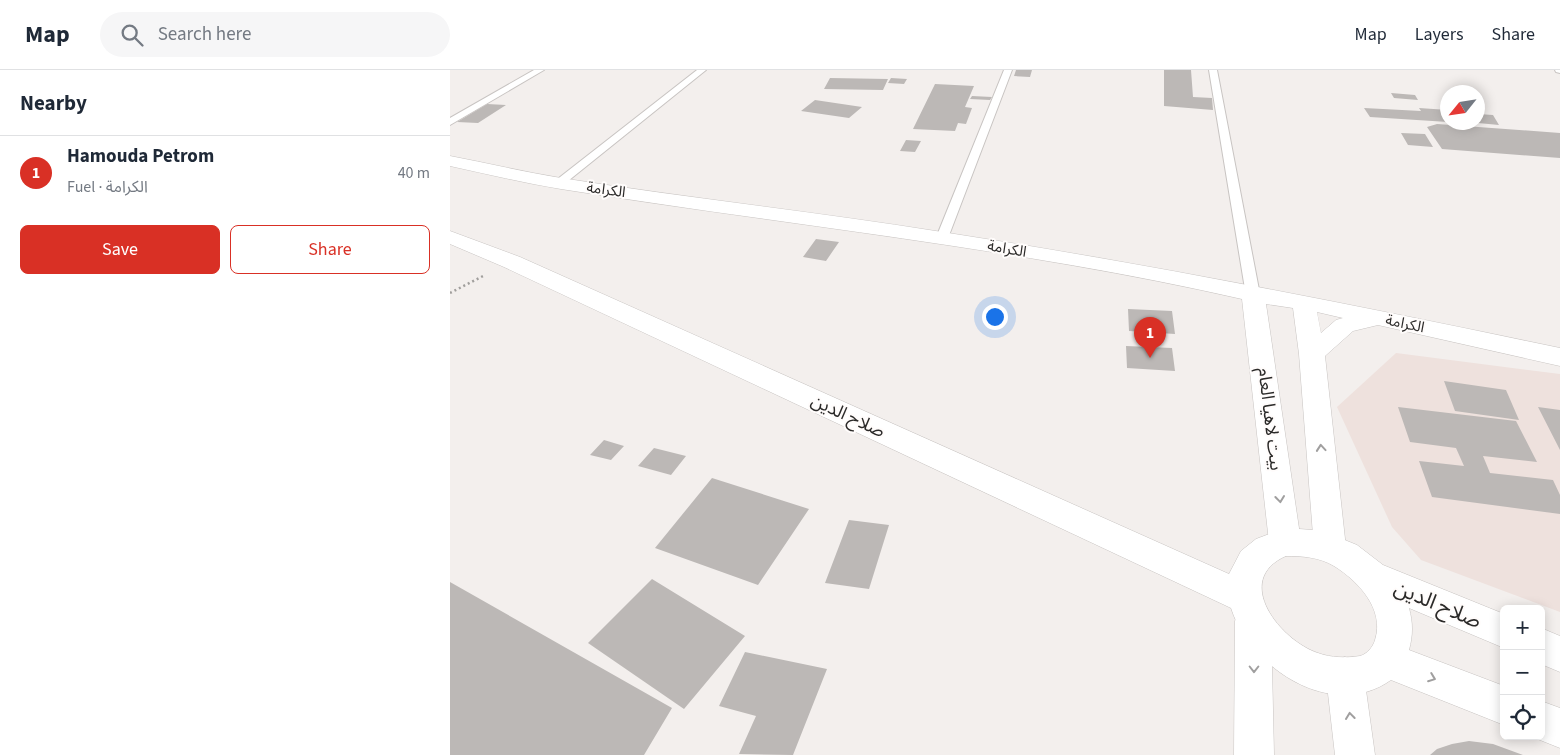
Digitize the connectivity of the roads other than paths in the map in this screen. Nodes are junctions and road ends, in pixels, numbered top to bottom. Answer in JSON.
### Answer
{"nodes":[{"id":1,"x":540,"y":70,"type":"edge"},
{"id":2,"x":702,"y":70,"type":"edge"},
{"id":3,"x":1008,"y":70,"type":"edge"},
{"id":4,"x":1213,"y":70,"type":"edge"},
{"id":5,"x":450,"y":122,"type":"edge"},
{"id":6,"x":450,"y":161,"type":"edge"},
{"id":7,"x":559,"y":183,"type":"junction"},
{"id":8,"x":450,"y":236,"type":"edge"},
{"id":9,"x":942,"y":238,"type":"junction"},
{"id":10,"x":1191,"y":281,"type":"junction"},
{"id":11,"x":1253,"y":295,"type":"junction"},
{"id":12,"x":1304,"y":302,"type":"junction"},
{"id":13,"x":1379,"y":318,"type":"junction"},
{"id":14,"x":1261,"y":347,"type":"junction"},
{"id":15,"x":1312,"y":354,"type":"junction"},
{"id":16,"x":1560,"y":357,"type":"edge"},
{"id":17,"x":1286,"y":542,"type":"junction"},
{"id":18,"x":1330,"y":548,"type":"junction"},
{"id":19,"x":1372,"y":576,"type":"junction"},
{"id":20,"x":1249,"y":609,"type":"junction"},
{"id":21,"x":1500,"y":629,"type":"edge"},
{"id":22,"x":1545,"y":648,"type":"edge"},
{"id":23,"x":1560,"y":654,"type":"edge"},
{"id":24,"x":1386,"y":660,"type":"junction"},
{"id":25,"x":1345,"y":676,"type":"junction"},
{"id":26,"x":1500,"y":704,"type":"edge"},
{"id":27,"x":1545,"y":722,"type":"edge"},
{"id":28,"x":1560,"y":728,"type":"edge"},
{"id":29,"x":1254,"y":755,"type":"edge"},
{"id":30,"x":1355,"y":755,"type":"edge"}],
"edges":[{"from":1,"to":5,"type":"lane"},
{"from":2,"to":7,"type":"lane"},
{"from":3,"to":9,"type":"lane"},
{"from":4,"to":11,"type":"lane"},
{"from":6,"to":7,"type":"main road","name":"الكرامة"},
{"from":7,"to":9,"type":"main road","name":"الكرامة"},
{"from":8,"to":20,"type":"main road","name":"صلاح الدين"},
{"from":9,"to":10,"type":"main road","name":"الكرامة"},
{"from":10,"to":11,"type":"main road","name":"الكرامة"},
{"from":10,"to":14,"type":"main road"},
{"from":11,"to":12,"type":"main road","name":"الكرامة"},
{"from":11,"to":14,"type":"main road","name":"بيت لاهيا العام"},
{"from":12,"to":13,"type":"main road","name":"الكرامة"},
{"from":12,"to":15,"type":"main road"},
{"from":13,"to":15,"type":"main road"},
{"from":13,"to":16,"type":"main road","name":"الكرامة"},
{"from":14,"to":17,"type":"main road","name":"بيت لاهيا العام","one_way":true},
{"from":18,"to":15,"type":"main road","one_way":true},
{"from":17,"to":18,"type":"main road"},
{"from":17,"to":20,"type":"main road"},
{"from":18,"to":19,"type":"main road"},
{"from":19,"to":21,"type":"main road","name":"صلاح الدين"},
{"from":19,"to":24,"type":"main road"},
{"from":20,"to":25,"type":"main road"},
{"from":20,"to":29,"type":"main road","one_way":true},
{"from":22,"to":23,"type":"main road"},
{"from":24,"to":25,"type":"main road"},
{"from":24,"to":26,"type":"main road","one_way":true},
{"from":30,"to":25,"type":"main road","one_way":true},
{"from":27,"to":28,"type":"main road"}]}
